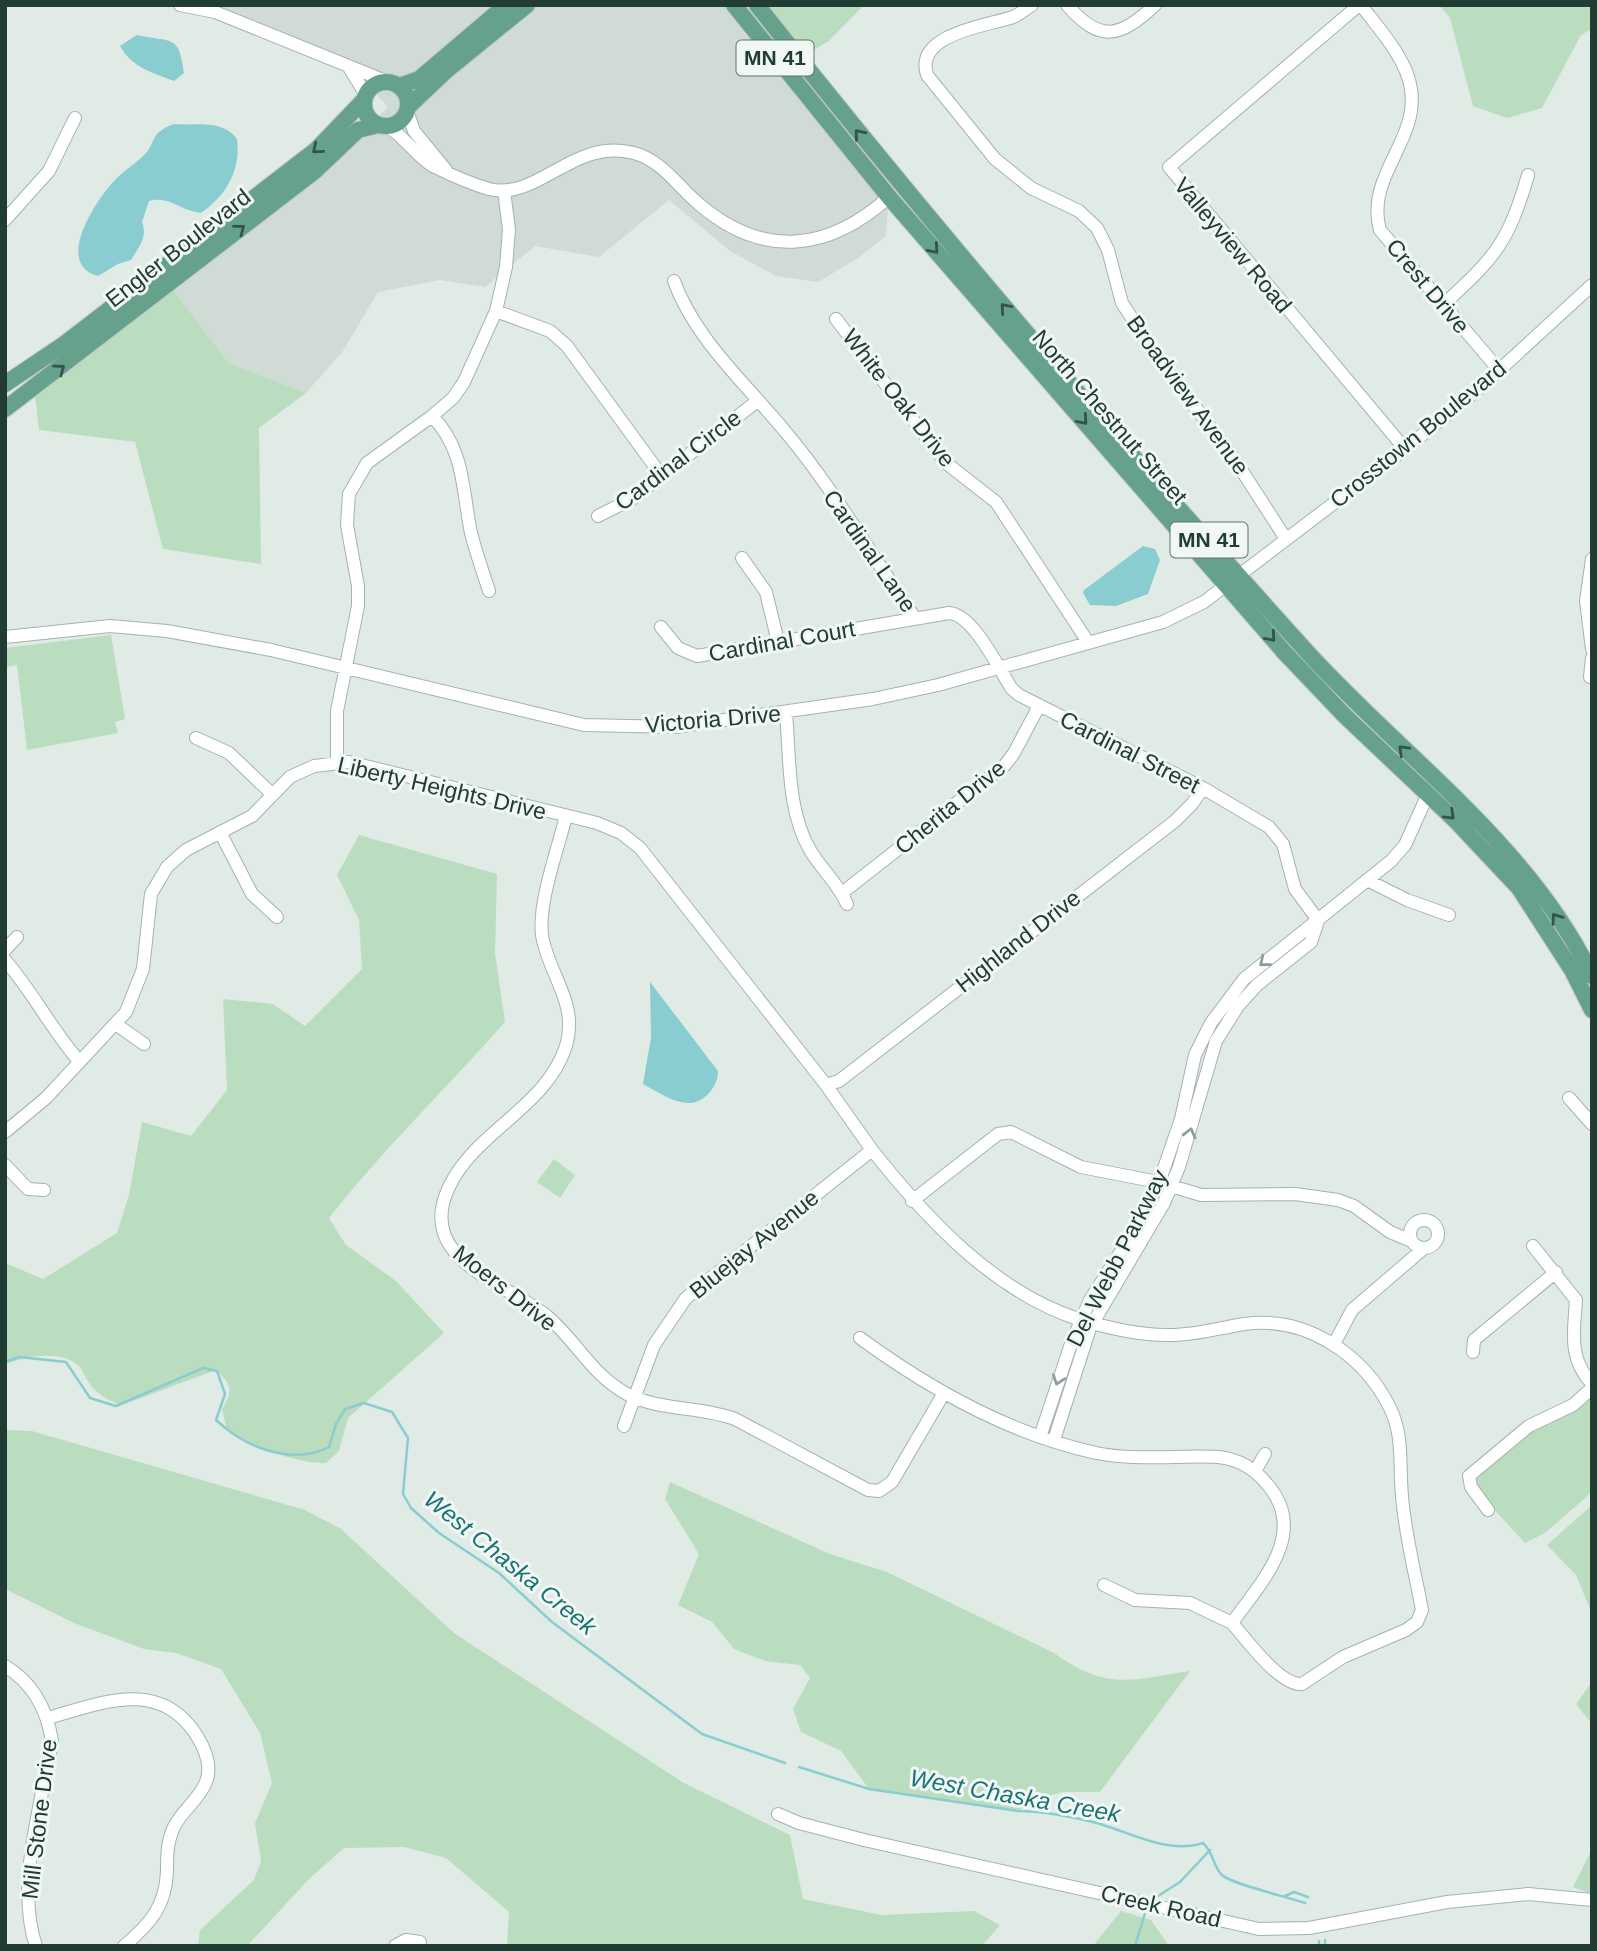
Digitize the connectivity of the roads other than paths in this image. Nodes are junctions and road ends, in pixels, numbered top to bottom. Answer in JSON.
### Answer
{"nodes":[{"id":1,"x":180,"y":5,"type":"edge"},
{"id":2,"x":506,"y":5,"type":"edge"},
{"id":3,"x":527,"y":5,"type":"edge"},
{"id":4,"x":734,"y":5,"type":"edge"},
{"id":5,"x":757,"y":5,"type":"edge"},
{"id":6,"x":1032,"y":5,"type":"edge"},
{"id":7,"x":1067,"y":5,"type":"edge"},
{"id":8,"x":1155,"y":5,"type":"edge"},
{"id":9,"x":1360,"y":5,"type":"edge"},
{"id":10,"x":350,"y":69,"type":"junction"},
{"id":11,"x":394,"y":84,"type":"junction"},
{"id":12,"x":365,"y":97,"type":"junction"},
{"id":13,"x":408,"y":109,"type":"junction"},
{"id":14,"x":75,"y":118,"type":"dead end"},
{"id":15,"x":382,"y":126,"type":"junction"},
{"id":16,"x":446,"y":170,"type":"junction"},
{"id":17,"x":1528,"y":175,"type":"dead end"},
{"id":18,"x":504,"y":191,"type":"junction"},
{"id":19,"x":889,"y":197,"type":"junction"},
{"id":20,"x":5,"y":220,"type":"edge"},
{"id":21,"x":674,"y":281,"type":"dead end"},
{"id":22,"x":1592,"y":285,"type":"edge"},
{"id":23,"x":1443,"y":305,"type":"junction"},
{"id":24,"x":496,"y":311,"type":"junction"},
{"id":25,"x":836,"y":319,"type":"dead end"},
{"id":26,"x":1499,"y":370,"type":"junction"},
{"id":27,"x":7,"y":383,"type":"edge"},
{"id":28,"x":757,"y":402,"type":"junction"},
{"id":29,"x":5,"y":410,"type":"edge"},
{"id":30,"x":432,"y":416,"type":"junction"},
{"id":31,"x":1405,"y":449,"type":"junction"},
{"id":32,"x":661,"y":475,"type":"junction"},
{"id":33,"x":598,"y":516,"type":"dead end"},
{"id":34,"x":1286,"y":539,"type":"junction"},
{"id":35,"x":742,"y":558,"type":"dead end"},
{"id":36,"x":1592,"y":559,"type":"edge"},
{"id":37,"x":1233,"y":581,"type":"junction"},
{"id":38,"x":489,"y":591,"type":"dead end"},
{"id":39,"x":915,"y":618,"type":"junction"},
{"id":40,"x":661,"y":627,"type":"dead end"},
{"id":41,"x":5,"y":637,"type":"edge"},
{"id":42,"x":778,"y":642,"type":"junction"},
{"id":43,"x":1088,"y":642,"type":"junction"},
{"id":44,"x":1592,"y":649,"type":"edge"},
{"id":45,"x":1592,"y":658,"type":"edge"},
{"id":46,"x":999,"y":668,"type":"junction"},
{"id":47,"x":348,"y":670,"type":"junction"},
{"id":48,"x":1590,"y":677,"type":"edge"},
{"id":49,"x":1039,"y":706,"type":"junction"},
{"id":50,"x":786,"y":713,"type":"junction"},
{"id":51,"x":196,"y":738,"type":"dead end"},
{"id":52,"x":337,"y":761,"type":"junction"},
{"id":53,"x":1203,"y":788,"type":"junction"},
{"id":54,"x":272,"y":794,"type":"junction"},
{"id":55,"x":1428,"y":794,"type":"junction"},
{"id":56,"x":566,"y":816,"type":"junction"},
{"id":57,"x":220,"y":832,"type":"junction"},
{"id":58,"x":1367,"y":880,"type":"junction"},
{"id":59,"x":1449,"y":915,"type":"dead end"},
{"id":60,"x":277,"y":917,"type":"dead end"},
{"id":61,"x":1318,"y":920,"type":"junction"},
{"id":62,"x":18,"y":937,"type":"dead end"},
{"id":63,"x":5,"y":950,"type":"edge"},
{"id":64,"x":5,"y":960,"type":"edge"},
{"id":65,"x":1592,"y":976,"type":"edge"},
{"id":66,"x":1592,"y":1010,"type":"edge"},
{"id":67,"x":117,"y":1025,"type":"junction"},
{"id":68,"x":144,"y":1044,"type":"dead end"},
{"id":69,"x":79,"y":1060,"type":"junction"},
{"id":70,"x":826,"y":1085,"type":"junction"},
{"id":71,"x":1569,"y":1098,"type":"dead end"},
{"id":72,"x":1592,"y":1124,"type":"edge"},
{"id":73,"x":5,"y":1132,"type":"edge"},
{"id":74,"x":872,"y":1150,"type":"junction"},
{"id":75,"x":5,"y":1165,"type":"edge"},
{"id":76,"x":1158,"y":1182,"type":"junction"},
{"id":77,"x":1171,"y":1187,"type":"junction"},
{"id":78,"x":44,"y":1190,"type":"dead end"},
{"id":79,"x":912,"y":1200,"type":"junction"},
{"id":80,"x":1409,"y":1240,"type":"junction"},
{"id":81,"x":1533,"y":1246,"type":"dead end"},
{"id":82,"x":1423,"y":1249,"type":"junction"},
{"id":83,"x":1556,"y":1272,"type":"junction"},
{"id":84,"x":1087,"y":1321,"type":"junction"},
{"id":85,"x":860,"y":1338,"type":"dead end"},
{"id":86,"x":1334,"y":1343,"type":"junction"},
{"id":87,"x":1473,"y":1352,"type":"dead end"},
{"id":88,"x":1592,"y":1386,"type":"edge"},
{"id":89,"x":944,"y":1393,"type":"junction"},
{"id":90,"x":635,"y":1397,"type":"junction"},
{"id":91,"x":624,"y":1426,"type":"dead end"},
{"id":92,"x":1040,"y":1437,"type":"junction"},
{"id":93,"x":1054,"y":1440,"type":"junction"},
{"id":94,"x":1265,"y":1454,"type":"dead end"},
{"id":95,"x":1255,"y":1471,"type":"junction"},
{"id":96,"x":1488,"y":1510,"type":"dead end"},
{"id":97,"x":1104,"y":1585,"type":"dead end"},
{"id":98,"x":1232,"y":1623,"type":"junction"},
{"id":99,"x":5,"y":1665,"type":"edge"},
{"id":100,"x":48,"y":1718,"type":"junction"},
{"id":101,"x":778,"y":1814,"type":"dead end"},
{"id":102,"x":1592,"y":1900,"type":"edge"},
{"id":103,"x":420,"y":1942,"type":"dead end"},
{"id":104,"x":36,"y":1946,"type":"edge"},
{"id":105,"x":124,"y":1946,"type":"edge"},
{"id":106,"x":395,"y":1946,"type":"edge"}],
"edges":[{"from":1,"to":10,"type":"street"},
{"from":2,"to":11,"type":"main road"},
{"from":3,"to":13,"type":"main road"},
{"from":4,"to":19,"type":"main road","name":"North Chestnut Street","number":"MN 41"},
{"from":37,"to":5,"type":"main road","name":"North Chestnut Street","number":"MN 41","one_way":true},
{"from":6,"to":34,"type":"street","name":"Broadview Avenue"},
{"from":7,"to":8,"type":"street"},
{"from":9,"to":23,"type":"street","name":"Crest Drive"},
{"from":9,"to":31,"type":"street","name":"Valleyview Road"},
{"from":10,"to":11,"type":"street"},
{"from":10,"to":12,"type":"street"},
{"from":11,"to":12,"type":"main road"},
{"from":11,"to":13,"type":"main road"},
{"from":12,"to":15,"type":"main road"},
{"from":12,"to":27,"type":"main road","name":"Engler Boulevard","one_way":true},
{"from":13,"to":15,"type":"main road"},
{"from":13,"to":16,"type":"street"},
{"from":14,"to":20,"type":"street"},
{"from":15,"to":16,"type":"street"},
{"from":29,"to":15,"type":"main road","name":"Engler Boulevard","one_way":true},
{"from":16,"to":18,"type":"street"},
{"from":17,"to":23,"type":"street"},
{"from":18,"to":19,"type":"street"},
{"from":18,"to":24,"type":"street"},
{"from":19,"to":37,"type":"main road","name":"North Chestnut Street","number":"MN 41","one_way":true},
{"from":21,"to":28,"type":"street","name":"Cardinal Lane"},
{"from":22,"to":26,"type":"street","name":"Crosstown Boulevard"},
{"from":23,"to":26,"type":"street","name":"Crest Drive"},
{"from":24,"to":30,"type":"street"},
{"from":24,"to":32,"type":"street"},
{"from":25,"to":43,"type":"street","name":"White Oak Drive"},
{"from":26,"to":31,"type":"street","name":"Crosstown Boulevard"},
{"from":28,"to":32,"type":"street","name":"Cardinal Circle"},
{"from":28,"to":39,"type":"street","name":"Cardinal Lane"},
{"from":30,"to":38,"type":"street"},
{"from":30,"to":47,"type":"street"},
{"from":31,"to":34,"type":"street","name":"Crosstown Boulevard"},
{"from":32,"to":33,"type":"street","name":"Cardinal Circle"},
{"from":34,"to":37,"type":"street","name":"Crosstown Boulevard"},
{"from":35,"to":42,"type":"street"},
{"from":36,"to":44,"type":"street"},
{"from":37,"to":43,"type":"street","name":"Victoria Drive"},
{"from":37,"to":55,"type":"main road","name":"North Chestnut Street","number":"MN 41","one_way":true},
{"from":65,"to":37,"type":"main road","name":"North Chestnut Street","number":"MN 41","one_way":true},
{"from":39,"to":42,"type":"street","name":"Cardinal Court"},
{"from":39,"to":46,"type":"street","name":"Cardinal Lane"},
{"from":40,"to":42,"type":"street","name":"Cardinal Court"},
{"from":41,"to":47,"type":"street","name":"Victoria Drive"},
{"from":43,"to":46,"type":"street","name":"Victoria Drive"},
{"from":45,"to":48,"type":"street"},
{"from":46,"to":49,"type":"street","name":"Cardinal Street"},
{"from":46,"to":50,"type":"street","name":"Victoria Drive"},
{"from":47,"to":50,"type":"street","name":"Victoria Drive"},
{"from":47,"to":52,"type":"street"},
{"from":49,"to":50,"type":"street","name":"Cherita Drive"},
{"from":49,"to":53,"type":"street","name":"Cardinal Street"},
{"from":51,"to":54,"type":"street"},
{"from":52,"to":54,"type":"street","name":"Liberty Heights Drive"},
{"from":52,"to":56,"type":"street","name":"Liberty Heights Drive"},
{"from":53,"to":61,"type":"street","name":"Cardinal Street"},
{"from":53,"to":70,"type":"street","name":"Highland Drive"},
{"from":54,"to":57,"type":"street","name":"Liberty Heights Drive"},
{"from":55,"to":58,"type":"street","name":"Del Webb Parkway"},
{"from":55,"to":66,"type":"main road","name":"North Chestnut Street","number":"MN 41","one_way":true},
{"from":56,"to":70,"type":"street","name":"Liberty Heights Drive"},
{"from":56,"to":90,"type":"street","name":"Moers Drive"},
{"from":57,"to":60,"type":"street"},
{"from":57,"to":67,"type":"street","name":"Liberty Heights Drive"},
{"from":58,"to":59,"type":"street"},
{"from":58,"to":61,"type":"street","name":"Del Webb Parkway"},
{"from":61,"to":76,"type":"street","name":"Del Webb Parkway","one_way":true},
{"from":77,"to":61,"type":"street","name":"Del Webb Parkway","one_way":true},
{"from":62,"to":63,"type":"street"},
{"from":64,"to":69,"type":"street"},
{"from":67,"to":68,"type":"street"},
{"from":67,"to":69,"type":"street","name":"Liberty Heights Drive"},
{"from":69,"to":73,"type":"street","name":"Liberty Heights Drive"},
{"from":70,"to":74,"type":"street"},
{"from":71,"to":72,"type":"street"},
{"from":74,"to":79,"type":"street"},
{"from":74,"to":90,"type":"street","name":"Bluejay Avenue"},
{"from":75,"to":78,"type":"street"},
{"from":76,"to":77,"type":"street"},
{"from":76,"to":79,"type":"street"},
{"from":76,"to":84,"type":"street","name":"Del Webb Parkway"},
{"from":77,"to":80,"type":"street"},
{"from":77,"to":84,"type":"street","name":"Del Webb Parkway"},
{"from":79,"to":84,"type":"street"},
{"from":80,"to":82,"type":"street"},
{"from":80,"to":82,"type":"street"},
{"from":81,"to":83,"type":"street"},
{"from":82,"to":86,"type":"street"},
{"from":83,"to":87,"type":"street"},
{"from":83,"to":88,"type":"street"},
{"from":84,"to":86,"type":"street"},
{"from":84,"to":92,"type":"street","name":"Del Webb Parkway","one_way":true},
{"from":84,"to":93,"type":"street","name":"Del Webb Parkway"},
{"from":85,"to":89,"type":"street"},
{"from":86,"to":98,"type":"street"},
{"from":88,"to":96,"type":"street"},
{"from":89,"to":90,"type":"street","name":"Moers Drive"},
{"from":89,"to":92,"type":"street"},
{"from":90,"to":91,"type":"street","name":"Bluejay Avenue"},
{"from":92,"to":93,"type":"street"},
{"from":93,"to":95,"type":"street"},
{"from":94,"to":95,"type":"street"},
{"from":95,"to":98,"type":"street"},
{"from":97,"to":98,"type":"street"},
{"from":99,"to":100,"type":"street","name":"Mill Stone Drive"},
{"from":100,"to":104,"type":"street","name":"Mill Stone Drive"},
{"from":100,"to":105,"type":"street"},
{"from":101,"to":102,"type":"street","name":"Creek Road"},
{"from":103,"to":106,"type":"street"}]}
